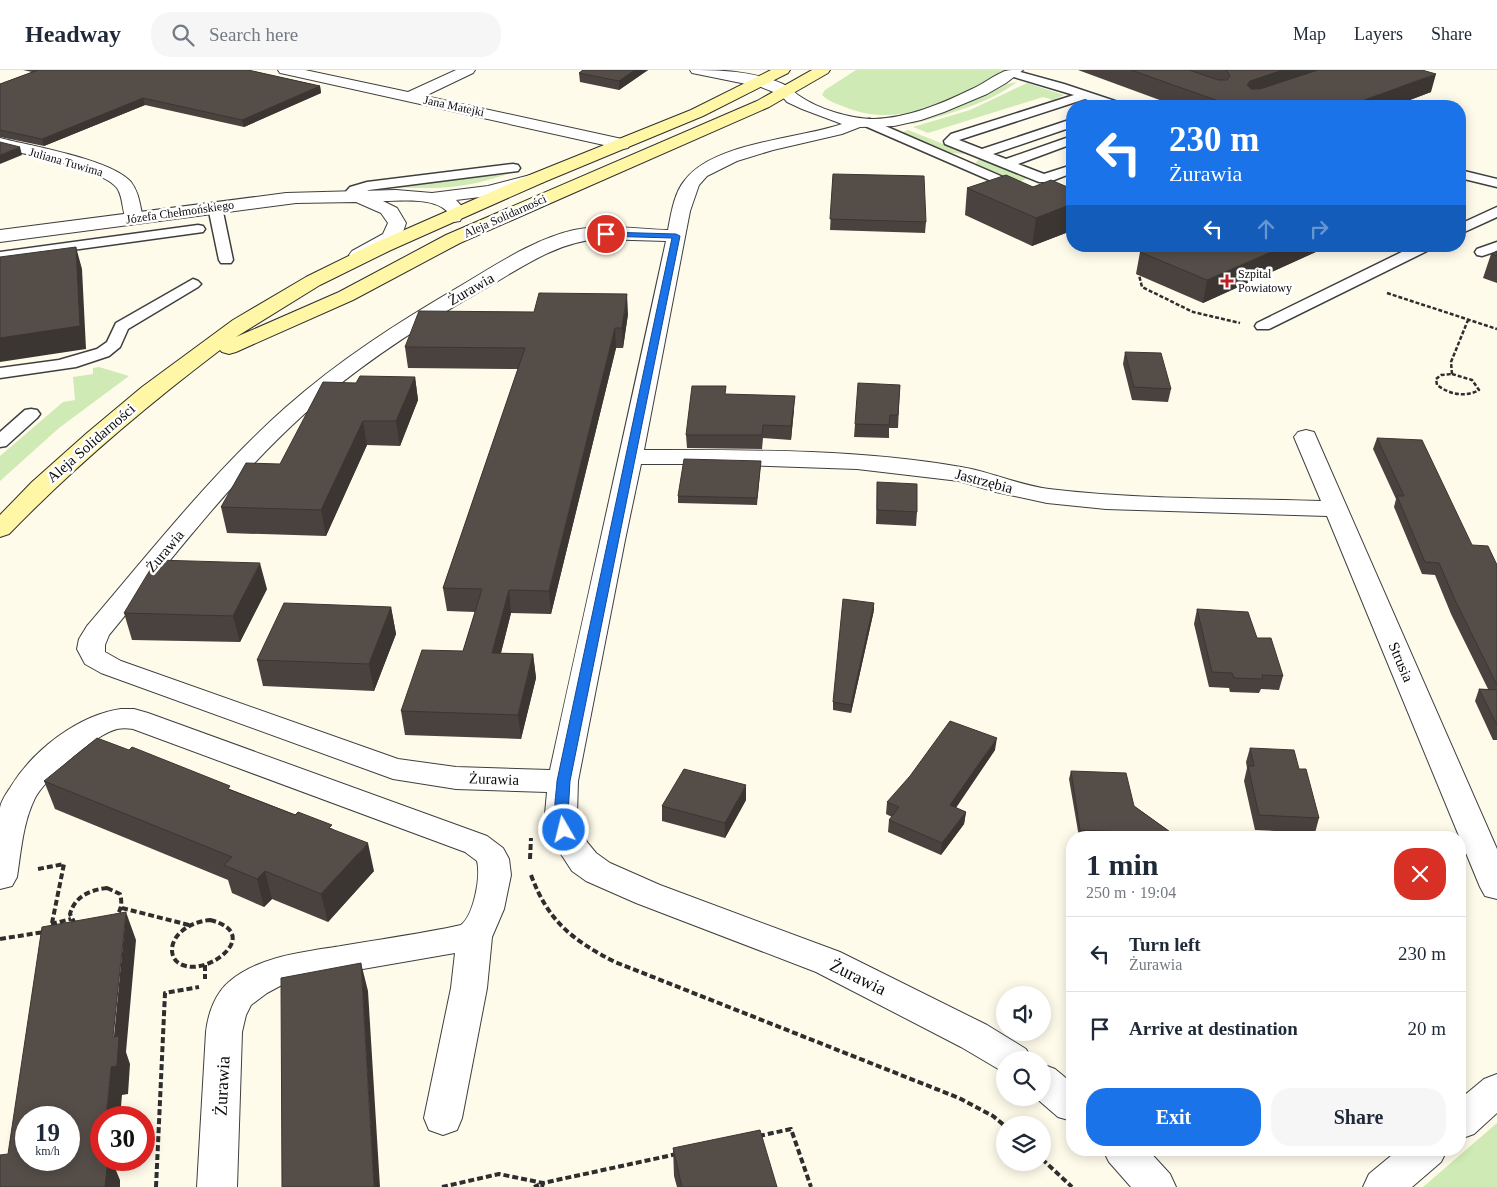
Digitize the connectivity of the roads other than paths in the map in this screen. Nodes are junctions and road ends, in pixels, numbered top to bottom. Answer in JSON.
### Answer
{"nodes":[{"id":1,"x":285,"y":70,"type":"edge"},
{"id":2,"x":468,"y":70,"type":"edge"},
{"id":3,"x":697,"y":70,"type":"edge"},
{"id":4,"x":783,"y":70,"type":"edge"},
{"id":5,"x":823,"y":70,"type":"edge"},
{"id":6,"x":1014,"y":72,"type":"edge"},
{"id":7,"x":762,"y":82,"type":"junction"},
{"id":8,"x":786,"y":92,"type":"junction"},
{"id":9,"x":1085,"y":95,"type":"junction"},
{"id":10,"x":410,"y":97,"type":"junction"},
{"id":11,"x":1070,"y":100,"type":"edge"},
{"id":12,"x":1100,"y":100,"type":"edge"},
{"id":13,"x":1066,"y":101,"type":"edge"},
{"id":14,"x":863,"y":123,"type":"junction"},
{"id":15,"x":1066,"y":124,"type":"edge"},
{"id":16,"x":1066,"y":142,"type":"edge"},
{"id":17,"x":0,"y":143,"type":"edge"},
{"id":18,"x":622,"y":144,"type":"junction"},
{"id":19,"x":980,"y":154,"type":"junction"},
{"id":20,"x":1005,"y":164,"type":"junction"},
{"id":21,"x":512,"y":168,"type":"dead end"},
{"id":22,"x":1066,"y":171,"type":"edge"},
{"id":23,"x":1466,"y":175,"type":"edge"},
{"id":24,"x":538,"y":178,"type":"junction"},
{"id":25,"x":1497,"y":183,"type":"edge"},
{"id":26,"x":354,"y":196,"type":"junction"},
{"id":27,"x":432,"y":198,"type":"junction"},
{"id":28,"x":215,"y":207,"type":"junction"},
{"id":29,"x":388,"y":208,"type":"junction"},
{"id":30,"x":1066,"y":209,"type":"edge"},
{"id":31,"x":1497,"y":211,"type":"edge"},
{"id":32,"x":454,"y":217,"type":"junction"},
{"id":33,"x":134,"y":218,"type":"junction"},
{"id":34,"x":481,"y":226,"type":"junction"},
{"id":35,"x":1466,"y":227,"type":"edge"},
{"id":36,"x":198,"y":229,"type":"dead end"},
{"id":37,"x":0,"y":236,"type":"edge"},
{"id":38,"x":676,"y":236,"type":"junction"},
{"id":39,"x":1497,"y":246,"type":"edge"},
{"id":40,"x":1414,"y":252,"type":"edge"},
{"id":41,"x":1482,"y":252,"type":"dead end"},
{"id":42,"x":0,"y":256,"type":"edge"},
{"id":43,"x":226,"y":260,"type":"dead end"},
{"id":44,"x":353,"y":262,"type":"junction"},
{"id":45,"x":193,"y":284,"type":"dead end"},
{"id":46,"x":1263,"y":326,"type":"road end"},
{"id":47,"x":188,"y":365,"type":"junction"},
{"id":48,"x":0,"y":373,"type":"edge"},
{"id":49,"x":31,"y":414,"type":"dead end"},
{"id":50,"x":1306,"y":437,"type":"dead end"},
{"id":51,"x":0,"y":442,"type":"edge"},
{"id":52,"x":630,"y":456,"type":"junction"},
{"id":53,"x":1336,"y":509,"type":"junction"},
{"id":54,"x":0,"y":529,"type":"edge"},
{"id":55,"x":553,"y":781,"type":"junction"},
{"id":56,"x":14,"y":874,"type":"edge"},
{"id":57,"x":1497,"y":887,"type":"edge"},
{"id":58,"x":475,"y":933,"type":"junction"},
{"id":59,"x":998,"y":1051,"type":"edge"},
{"id":60,"x":1051,"y":1088,"type":"edge"},
{"id":61,"x":1497,"y":1090,"type":"edge"},
{"id":62,"x":1066,"y":1100,"type":"edge"},
{"id":63,"x":1466,"y":1117,"type":"edge"},
{"id":64,"x":442,"y":1118,"type":"dead end"},
{"id":65,"x":1128,"y":1156,"type":"edge"},
{"id":66,"x":1420,"y":1156,"type":"edge"},
{"id":67,"x":217,"y":1187,"type":"edge"},
{"id":68,"x":1156,"y":1187,"type":"edge"},
{"id":69,"x":1383,"y":1187,"type":"edge"}],
"edges":[{"from":1,"to":10,"type":"street","name":"Jana Matejki"},
{"from":2,"to":10,"type":"street"},
{"from":3,"to":7,"type":"street"},
{"from":4,"to":7,"type":"main road","name":"Aleja Solidarności"},
{"from":5,"to":8,"type":"main road","name":"Aleja Solidarności"},
{"from":6,"to":9,"type":"lane"},
{"from":6,"to":14,"type":"street"},
{"from":7,"to":8,"type":"street"},
{"from":7,"to":18,"type":"main road","name":"Aleja Solidarności"},
{"from":8,"to":14,"type":"street"},
{"from":8,"to":34,"type":"main road","name":"Aleja Solidarności"},
{"from":9,"to":11,"type":"lane"},
{"from":9,"to":12,"type":"lane"},
{"from":10,"to":18,"type":"street","name":"Jana Matejki"},
{"from":13,"to":19,"type":"lane"},
{"from":14,"to":30,"type":"lane"},
{"from":14,"to":38,"type":"street","name":"Żurawia"},
{"from":15,"to":19,"type":"lane"},
{"from":16,"to":20,"type":"lane"},
{"from":17,"to":33,"type":"street","name":"Juliana Tuwima"},
{"from":18,"to":24,"type":"main road","name":"Aleja Solidarności"},
{"from":19,"to":20,"type":"lane"},
{"from":20,"to":22,"type":"lane"},
{"from":21,"to":26,"type":"lane"},
{"from":23,"to":25,"type":"lane"},
{"from":24,"to":27,"type":"street","name":"Józefa Chełmońskiego"},
{"from":24,"to":32,"type":"main road","name":"Aleja Solidarności"},
{"from":26,"to":27,"type":"street","name":"Józefa Chełmońskiego"},
{"from":26,"to":28,"type":"street","name":"Józefa Chełmońskiego"},
{"from":26,"to":29,"type":"street","name":"Józefa Chełmońskiego"},
{"from":27,"to":32,"type":"street","name":"Józefa Chełmońskiego"},
{"from":28,"to":33,"type":"street","name":"Józefa Chełmońskiego"},
{"from":28,"to":43,"type":"lane"},
{"from":29,"to":32,"type":"street","name":"Józefa Chełmońskiego"},
{"from":29,"to":44,"type":"street"},
{"from":31,"to":35,"type":"lane"},
{"from":32,"to":34,"type":"street","name":"Józefa Chełmońskiego"},
{"from":32,"to":44,"type":"main road","name":"Aleja Solidarności"},
{"from":33,"to":37,"type":"street","name":"Józefa Chełmońskiego"},
{"from":34,"to":47,"type":"main road","name":"Aleja Solidarności"},
{"from":36,"to":42,"type":"lane"},
{"from":38,"to":52,"type":"street","name":"Żurawia"},
{"from":38,"to":55,"type":"street","name":"Żurawia"},
{"from":39,"to":41,"type":"lane"},
{"from":40,"to":46,"type":"lane"},
{"from":44,"to":47,"type":"main road","name":"Aleja Solidarności"},
{"from":45,"to":48,"type":"lane"},
{"from":47,"to":54,"type":"main road","name":"Aleja Solidarności"},
{"from":49,"to":51,"type":"lane"},
{"from":50,"to":53,"type":"street","name":"Strusia"},
{"from":52,"to":53,"type":"street","name":"Jastrzębia"},
{"from":52,"to":55,"type":"street","name":"Żurawia"},
{"from":53,"to":57,"type":"street","name":"Strusia"},
{"from":55,"to":59,"type":"street","name":"Żurawia"},
{"from":56,"to":58,"type":"street"},
{"from":58,"to":64,"type":"street"},
{"from":58,"to":67,"type":"street","name":"Żurawia"},
{"from":60,"to":62,"type":"street"},
{"from":61,"to":63,"type":"street"},
{"from":65,"to":68,"type":"street"},
{"from":66,"to":69,"type":"street"}]}
